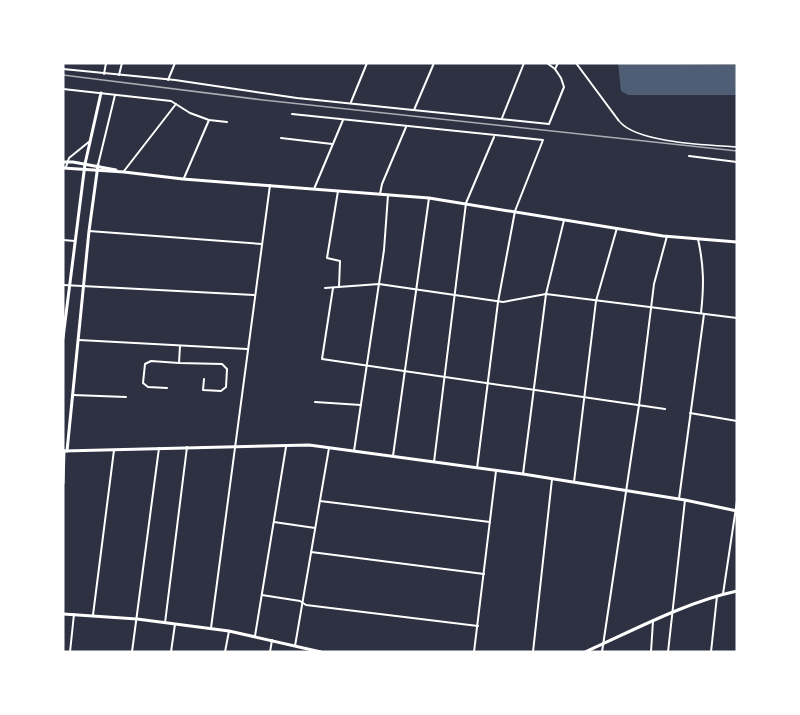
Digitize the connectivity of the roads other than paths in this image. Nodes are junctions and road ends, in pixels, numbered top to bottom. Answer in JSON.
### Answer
{"nodes":[{"id":1,"x":106,"y":63,"type":"edge"},
{"id":2,"x":122,"y":63,"type":"edge"},
{"id":3,"x":175,"y":63,"type":"edge"},
{"id":4,"x":367,"y":63,"type":"edge"},
{"id":5,"x":434,"y":63,"type":"edge"},
{"id":6,"x":524,"y":63,"type":"edge"},
{"id":7,"x":548,"y":63,"type":"edge"},
{"id":8,"x":558,"y":63,"type":"edge"},
{"id":9,"x":576,"y":63,"type":"edge"},
{"id":10,"x":63,"y":69,"type":"edge"},
{"id":11,"x":555,"y":69,"type":"junction"},
{"id":12,"x":104,"y":74,"type":"junction"},
{"id":13,"x":119,"y":75,"type":"junction"},
{"id":14,"x":168,"y":80,"type":"junction"},
{"id":15,"x":63,"y":89,"type":"edge"},
{"id":16,"x":100,"y":93,"type":"junction"},
{"id":17,"x":115,"y":95,"type":"junction"},
{"id":18,"x":351,"y":102,"type":"junction"},
{"id":19,"x":176,"y":104,"type":"junction"},
{"id":20,"x":414,"y":110,"type":"junction"},
{"id":21,"x":292,"y":114,"type":"dead end"},
{"id":22,"x":502,"y":118,"type":"junction"},
{"id":23,"x":209,"y":120,"type":"junction"},
{"id":24,"x":343,"y":120,"type":"junction"},
{"id":25,"x":619,"y":121,"type":"joint"},
{"id":26,"x":227,"y":122,"type":"dead end"},
{"id":27,"x":406,"y":127,"type":"junction"},
{"id":28,"x":494,"y":136,"type":"junction"},
{"id":29,"x":281,"y":138,"type":"dead end"},
{"id":30,"x":90,"y":141,"type":"junction"},
{"id":31,"x":333,"y":144,"type":"junction"},
{"id":32,"x":737,"y":147,"type":"edge"},
{"id":33,"x":689,"y":156,"type":"dead end"},
{"id":34,"x":65,"y":162,"type":"edge"},
{"id":35,"x":737,"y":162,"type":"edge"},
{"id":36,"x":85,"y":166,"type":"junction"},
{"id":37,"x":65,"y":167,"type":"edge"},
{"id":38,"x":98,"y":168,"type":"junction"},
{"id":39,"x":124,"y":172,"type":"junction"},
{"id":40,"x":183,"y":179,"type":"junction"},
{"id":41,"x":270,"y":186,"type":"junction"},
{"id":42,"x":314,"y":189,"type":"junction"},
{"id":43,"x":338,"y":191,"type":"junction"},
{"id":44,"x":380,"y":194,"type":"junction"},
{"id":45,"x":388,"y":195,"type":"junction"},
{"id":46,"x":429,"y":198,"type":"junction"},
{"id":47,"x":466,"y":203,"type":"junction"},
{"id":48,"x":515,"y":211,"type":"junction"},
{"id":49,"x":564,"y":219,"type":"junction"},
{"id":50,"x":617,"y":228,"type":"junction"},
{"id":51,"x":89,"y":231,"type":"junction"},
{"id":52,"x":667,"y":236,"type":"junction"},
{"id":53,"x":698,"y":239,"type":"junction"},
{"id":54,"x":63,"y":240,"type":"edge"},
{"id":55,"x":75,"y":241,"type":"junction"},
{"id":56,"x":737,"y":242,"type":"edge"},
{"id":57,"x":262,"y":244,"type":"junction"},
{"id":58,"x":380,"y":284,"type":"junction"},
{"id":59,"x":63,"y":285,"type":"edge"},
{"id":60,"x":68,"y":285,"type":"junction"},
{"id":61,"x":83,"y":286,"type":"junction"},
{"id":62,"x":339,"y":287,"type":"junction"},
{"id":63,"x":325,"y":288,"type":"dead end"},
{"id":64,"x":333,"y":288,"type":"junction"},
{"id":65,"x":417,"y":289,"type":"junction"},
{"id":66,"x":546,"y":294,"type":"junction"},
{"id":67,"x":254,"y":295,"type":"junction"},
{"id":68,"x":455,"y":295,"type":"junction"},
{"id":69,"x":596,"y":301,"type":"junction"},
{"id":70,"x":498,"y":302,"type":"junction"},
{"id":71,"x":651,"y":309,"type":"junction"},
{"id":72,"x":702,"y":314,"type":"junction"},
{"id":73,"x":737,"y":318,"type":"edge"},
{"id":74,"x":63,"y":338,"type":"edge"},
{"id":75,"x":78,"y":340,"type":"junction"},
{"id":76,"x":180,"y":345,"type":"junction"},
{"id":77,"x":247,"y":349,"type":"junction"},
{"id":78,"x":179,"y":363,"type":"junction"},
{"id":79,"x":367,"y":366,"type":"junction"},
{"id":80,"x":406,"y":371,"type":"junction"},
{"id":81,"x":444,"y":377,"type":"junction"},
{"id":82,"x":204,"y":379,"type":"dead end"},
{"id":83,"x":488,"y":383,"type":"junction"},
{"id":84,"x":167,"y":388,"type":"dead end"},
{"id":85,"x":533,"y":390,"type":"junction"},
{"id":86,"x":73,"y":394,"type":"junction"},
{"id":87,"x":126,"y":396,"type":"dead end"},
{"id":88,"x":584,"y":398,"type":"junction"},
{"id":89,"x":315,"y":402,"type":"dead end"},
{"id":90,"x":361,"y":405,"type":"junction"},
{"id":91,"x":639,"y":405,"type":"junction"},
{"id":92,"x":665,"y":409,"type":"dead end"},
{"id":93,"x":690,"y":413,"type":"junction"},
{"id":94,"x":737,"y":421,"type":"edge"},
{"id":95,"x":287,"y":445,"type":"junction"},
{"id":96,"x":237,"y":446,"type":"junction"},
{"id":97,"x":187,"y":447,"type":"junction"},
{"id":98,"x":329,"y":447,"type":"junction"},
{"id":99,"x":159,"y":448,"type":"junction"},
{"id":100,"x":114,"y":450,"type":"junction"},
{"id":101,"x":65,"y":451,"type":"edge"},
{"id":102,"x":354,"y":451,"type":"junction"},
{"id":103,"x":393,"y":456,"type":"junction"},
{"id":104,"x":434,"y":462,"type":"junction"},
{"id":105,"x":477,"y":468,"type":"junction"},
{"id":106,"x":496,"y":471,"type":"junction"},
{"id":107,"x":523,"y":474,"type":"junction"},
{"id":108,"x":552,"y":479,"type":"junction"},
{"id":109,"x":574,"y":482,"type":"junction"},
{"id":110,"x":63,"y":483,"type":"edge"},
{"id":111,"x":626,"y":491,"type":"junction"},
{"id":112,"x":679,"y":499,"type":"junction"},
{"id":113,"x":685,"y":500,"type":"junction"},
{"id":114,"x":320,"y":501,"type":"junction"},
{"id":115,"x":737,"y":501,"type":"edge"},
{"id":116,"x":736,"y":511,"type":"edge"},
{"id":117,"x":274,"y":522,"type":"junction"},
{"id":118,"x":490,"y":522,"type":"junction"},
{"id":119,"x":315,"y":528,"type":"junction"},
{"id":120,"x":312,"y":552,"type":"junction"},
{"id":121,"x":484,"y":574,"type":"junction"},
{"id":122,"x":737,"y":591,"type":"edge"},
{"id":123,"x":723,"y":594,"type":"junction"},
{"id":124,"x":262,"y":596,"type":"junction"},
{"id":125,"x":717,"y":596,"type":"junction"},
{"id":126,"x":303,"y":603,"type":"junction"},
{"id":127,"x":671,"y":613,"type":"junction"},
{"id":128,"x":63,"y":614,"type":"edge"},
{"id":129,"x":74,"y":614,"type":"junction"},
{"id":130,"x":93,"y":615,"type":"junction"},
{"id":131,"x":137,"y":620,"type":"junction"},
{"id":132,"x":653,"y":621,"type":"junction"},
{"id":133,"x":165,"y":623,"type":"junction"},
{"id":134,"x":175,"y":624,"type":"junction"},
{"id":135,"x":478,"y":626,"type":"junction"},
{"id":136,"x":211,"y":628,"type":"junction"},
{"id":137,"x":229,"y":631,"type":"junction"},
{"id":138,"x":255,"y":636,"type":"junction"},
{"id":139,"x":272,"y":640,"type":"junction"},
{"id":140,"x":603,"y":644,"type":"junction"},
{"id":141,"x":295,"y":646,"type":"junction"},
{"id":142,"x":315,"y":651,"type":"edge"},
{"id":143,"x":70,"y":652,"type":"edge"},
{"id":144,"x":132,"y":652,"type":"edge"},
{"id":145,"x":171,"y":652,"type":"edge"},
{"id":146,"x":225,"y":652,"type":"edge"},
{"id":147,"x":270,"y":652,"type":"edge"},
{"id":148,"x":321,"y":652,"type":"edge"},
{"id":149,"x":474,"y":652,"type":"edge"},
{"id":150,"x":532,"y":652,"type":"edge"},
{"id":151,"x":585,"y":652,"type":"edge"},
{"id":152,"x":602,"y":652,"type":"edge"},
{"id":153,"x":651,"y":652,"type":"edge"},
{"id":154,"x":668,"y":652,"type":"edge"},
{"id":155,"x":711,"y":652,"type":"edge"}],
"edges":[{"from":1,"to":12,"type":"street"},
{"from":2,"to":13,"type":"street"},
{"from":3,"to":14,"type":"street"},
{"from":4,"to":18,"type":"street"},
{"from":5,"to":20,"type":"street"},
{"from":6,"to":22,"type":"street"},
{"from":7,"to":11,"type":"street"},
{"from":8,"to":11,"type":"street"},
{"from":9,"to":25,"type":"street"},
{"from":10,"to":12,"type":"street"},
{"from":11,"to":22,"type":"street"},
{"from":12,"to":13,"type":"street"},
{"from":13,"to":14,"type":"street"},
{"from":14,"to":18,"type":"street"},
{"from":15,"to":16,"type":"street"},
{"from":16,"to":17,"type":"street"},
{"from":16,"to":30,"type":"street"},
{"from":17,"to":19,"type":"street"},
{"from":17,"to":38,"type":"street"},
{"from":18,"to":20,"type":"street"},
{"from":19,"to":23,"type":"street"},
{"from":19,"to":39,"type":"street"},
{"from":20,"to":22,"type":"street"},
{"from":21,"to":24,"type":"street"},
{"from":23,"to":26,"type":"street"},
{"from":23,"to":40,"type":"street"},
{"from":24,"to":27,"type":"street"},
{"from":24,"to":31,"type":"street"},
{"from":25,"to":32,"type":"lane"},
{"from":27,"to":28,"type":"street"},
{"from":27,"to":44,"type":"street"},
{"from":28,"to":47,"type":"street"},
{"from":28,"to":48,"type":"street"},
{"from":29,"to":31,"type":"street"},
{"from":30,"to":34,"type":"street"},
{"from":30,"to":36,"type":"street"},
{"from":31,"to":42,"type":"street"},
{"from":33,"to":35,"type":"street"},
{"from":34,"to":36,"type":"street"},
{"from":34,"to":37,"type":"street"},
{"from":36,"to":37,"type":"street"},
{"from":36,"to":38,"type":"street"},
{"from":36,"to":55,"type":"street"},
{"from":38,"to":39,"type":"street"},
{"from":38,"to":51,"type":"street"},
{"from":39,"to":40,"type":"street"},
{"from":40,"to":41,"type":"street"},
{"from":41,"to":42,"type":"street"},
{"from":41,"to":57,"type":"street"},
{"from":42,"to":43,"type":"street"},
{"from":43,"to":44,"type":"street"},
{"from":43,"to":62,"type":"street"},
{"from":44,"to":45,"type":"street"},
{"from":45,"to":46,"type":"street"},
{"from":45,"to":58,"type":"street"},
{"from":46,"to":47,"type":"street"},
{"from":46,"to":65,"type":"street"},
{"from":47,"to":48,"type":"street"},
{"from":47,"to":68,"type":"street"},
{"from":48,"to":49,"type":"street"},
{"from":48,"to":70,"type":"street"},
{"from":49,"to":50,"type":"street"},
{"from":49,"to":66,"type":"street"},
{"from":50,"to":52,"type":"street"},
{"from":50,"to":69,"type":"street"},
{"from":51,"to":57,"type":"street"},
{"from":51,"to":61,"type":"street"},
{"from":52,"to":53,"type":"street"},
{"from":52,"to":71,"type":"street"},
{"from":53,"to":56,"type":"street"},
{"from":53,"to":72,"type":"street"},
{"from":54,"to":55,"type":"street"},
{"from":55,"to":60,"type":"street"},
{"from":57,"to":67,"type":"street"},
{"from":58,"to":62,"type":"street"},
{"from":58,"to":65,"type":"street"},
{"from":58,"to":79,"type":"street"},
{"from":59,"to":60,"type":"street"},
{"from":60,"to":61,"type":"street"},
{"from":60,"to":74,"type":"street"},
{"from":61,"to":67,"type":"street"},
{"from":61,"to":75,"type":"street"},
{"from":62,"to":64,"type":"street"},
{"from":63,"to":64,"type":"street"},
{"from":64,"to":79,"type":"street"},
{"from":65,"to":68,"type":"street"},
{"from":65,"to":80,"type":"street"},
{"from":66,"to":69,"type":"street"},
{"from":66,"to":70,"type":"street"},
{"from":66,"to":85,"type":"street"},
{"from":67,"to":77,"type":"street"},
{"from":68,"to":70,"type":"street"},
{"from":68,"to":81,"type":"street"},
{"from":69,"to":71,"type":"street"},
{"from":69,"to":88,"type":"street"},
{"from":70,"to":83,"type":"street"},
{"from":71,"to":72,"type":"street"},
{"from":71,"to":91,"type":"street"},
{"from":72,"to":73,"type":"street"},
{"from":72,"to":93,"type":"street"},
{"from":75,"to":76,"type":"street"},
{"from":75,"to":86,"type":"street"},
{"from":76,"to":77,"type":"street"},
{"from":76,"to":78,"type":"street"},
{"from":77,"to":96,"type":"street"},
{"from":78,"to":82,"type":"street"},
{"from":78,"to":84,"type":"street"},
{"from":79,"to":80,"type":"street"},
{"from":79,"to":90,"type":"street"},
{"from":80,"to":81,"type":"street"},
{"from":80,"to":103,"type":"street"},
{"from":81,"to":83,"type":"street"},
{"from":81,"to":104,"type":"street"},
{"from":83,"to":85,"type":"street"},
{"from":83,"to":105,"type":"street"},
{"from":85,"to":88,"type":"street"},
{"from":85,"to":107,"type":"street"},
{"from":86,"to":87,"type":"street"},
{"from":86,"to":101,"type":"street"},
{"from":88,"to":91,"type":"street"},
{"from":88,"to":109,"type":"street"},
{"from":89,"to":90,"type":"street"},
{"from":90,"to":102,"type":"street"},
{"from":91,"to":92,"type":"street"},
{"from":91,"to":111,"type":"street"},
{"from":93,"to":94,"type":"street"},
{"from":93,"to":112,"type":"street"},
{"from":95,"to":96,"type":"street"},
{"from":95,"to":98,"type":"street"},
{"from":95,"to":117,"type":"street"},
{"from":96,"to":97,"type":"street"},
{"from":96,"to":136,"type":"street"},
{"from":97,"to":99,"type":"street"},
{"from":97,"to":133,"type":"street"},
{"from":98,"to":102,"type":"street"},
{"from":98,"to":114,"type":"street"},
{"from":99,"to":100,"type":"street"},
{"from":99,"to":131,"type":"street"},
{"from":100,"to":101,"type":"street"},
{"from":100,"to":130,"type":"street"},
{"from":101,"to":110,"type":"street"},
{"from":102,"to":103,"type":"street"},
{"from":103,"to":104,"type":"street"},
{"from":104,"to":105,"type":"street"},
{"from":105,"to":106,"type":"street"},
{"from":106,"to":107,"type":"street"},
{"from":106,"to":118,"type":"street"},
{"from":107,"to":108,"type":"street"},
{"from":108,"to":109,"type":"street"},
{"from":108,"to":150,"type":"street"},
{"from":109,"to":111,"type":"street"},
{"from":111,"to":112,"type":"street"},
{"from":111,"to":140,"type":"street"},
{"from":112,"to":113,"type":"street"},
{"from":113,"to":116,"type":"street"},
{"from":113,"to":127,"type":"street"},
{"from":114,"to":118,"type":"street"},
{"from":114,"to":119,"type":"street"},
{"from":115,"to":116,"type":"street"},
{"from":116,"to":123,"type":"street"},
{"from":117,"to":119,"type":"street"},
{"from":117,"to":124,"type":"street"},
{"from":118,"to":121,"type":"street"},
{"from":119,"to":120,"type":"street"},
{"from":120,"to":121,"type":"street"},
{"from":120,"to":126,"type":"street"},
{"from":121,"to":135,"type":"street"},
{"from":122,"to":123,"type":"street"},
{"from":123,"to":125,"type":"street"},
{"from":124,"to":126,"type":"street"},
{"from":124,"to":138,"type":"street"},
{"from":125,"to":127,"type":"street"},
{"from":125,"to":155,"type":"street"},
{"from":126,"to":135,"type":"street"},
{"from":126,"to":141,"type":"street"},
{"from":127,"to":132,"type":"street"},
{"from":127,"to":154,"type":"street"},
{"from":128,"to":129,"type":"street"},
{"from":129,"to":130,"type":"street"},
{"from":129,"to":143,"type":"street"},
{"from":130,"to":131,"type":"street"},
{"from":131,"to":133,"type":"street"},
{"from":131,"to":144,"type":"street"},
{"from":132,"to":140,"type":"street"},
{"from":132,"to":153,"type":"street"},
{"from":133,"to":134,"type":"street"},
{"from":134,"to":136,"type":"street"},
{"from":134,"to":145,"type":"street"},
{"from":135,"to":149,"type":"street"},
{"from":136,"to":137,"type":"street"},
{"from":137,"to":138,"type":"street"},
{"from":137,"to":146,"type":"street"},
{"from":138,"to":139,"type":"street"},
{"from":139,"to":141,"type":"street"},
{"from":139,"to":147,"type":"street"},
{"from":140,"to":151,"type":"street"},
{"from":140,"to":152,"type":"street"},
{"from":141,"to":142,"type":"street"},
{"from":142,"to":148,"type":"street"}]}
